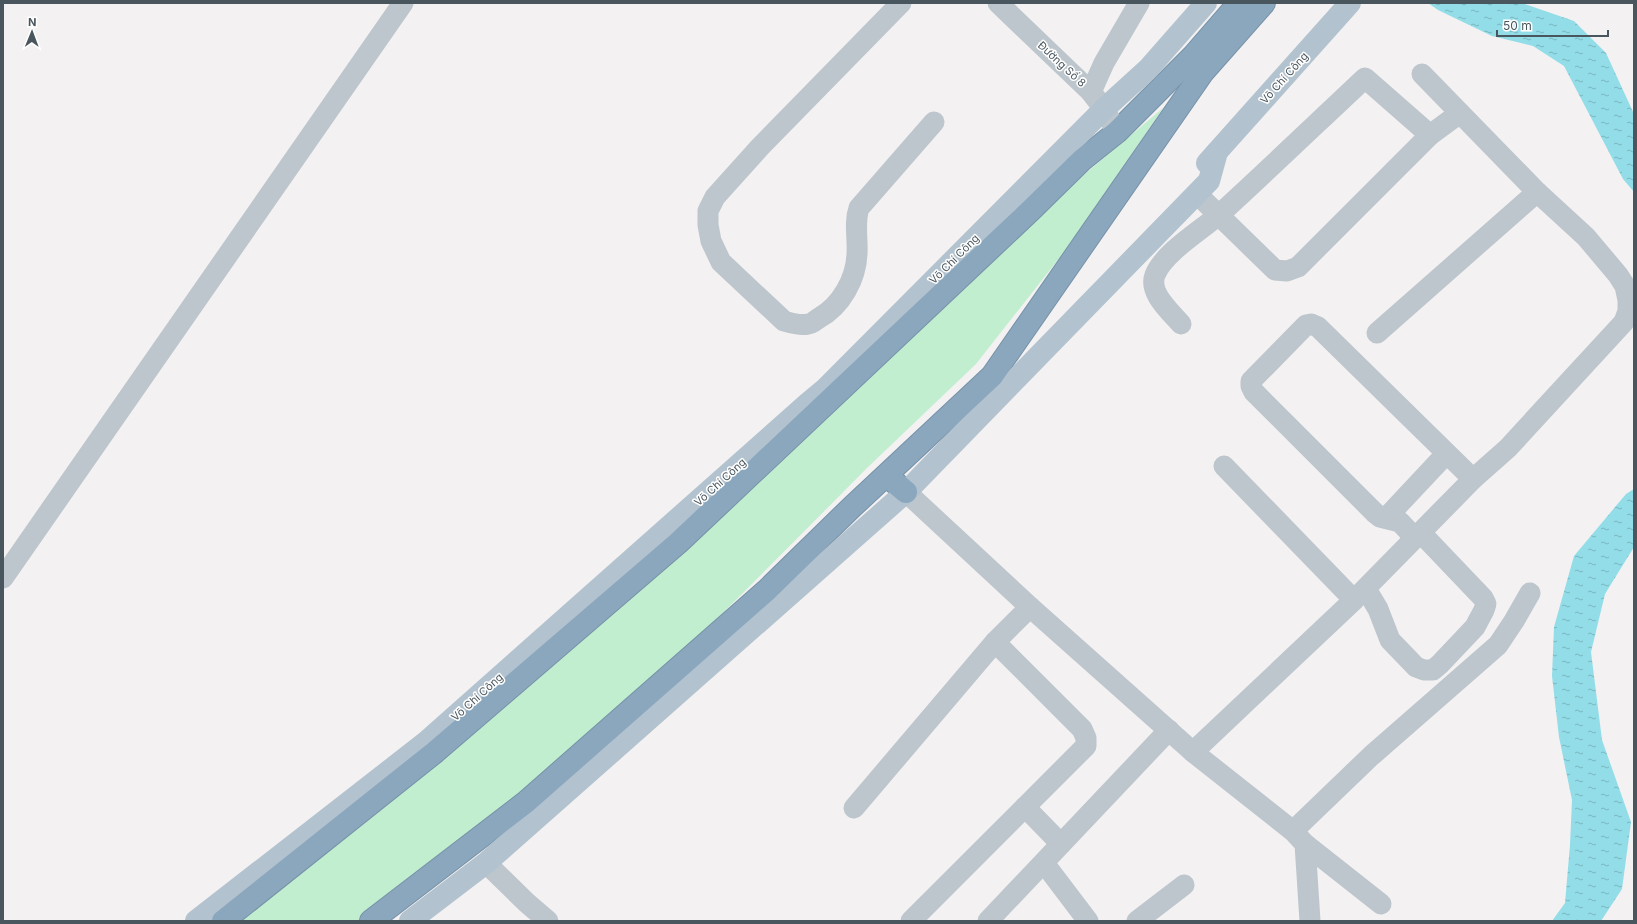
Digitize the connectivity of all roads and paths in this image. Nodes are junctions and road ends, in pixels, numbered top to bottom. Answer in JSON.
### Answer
{"nodes":[{"id":1,"x":403,"y":3,"type":"edge"},
{"id":2,"x":901,"y":3,"type":"edge"},
{"id":3,"x":998,"y":3,"type":"edge"},
{"id":4,"x":1139,"y":3,"type":"edge"},
{"id":5,"x":1206,"y":3,"type":"edge"},
{"id":6,"x":1239,"y":3,"type":"edge"},
{"id":7,"x":1264,"y":3,"type":"edge"},
{"id":8,"x":1350,"y":3,"type":"edge"},
{"id":9,"x":1198,"y":64,"type":"junction"},
{"id":10,"x":1422,"y":74,"type":"dead end"},
{"id":11,"x":1091,"y":92,"type":"junction"},
{"id":12,"x":1104,"y":109,"type":"junction"},
{"id":13,"x":1460,"y":113,"type":"junction"},
{"id":14,"x":934,"y":122,"type":"dead end"},
{"id":15,"x":1117,"y":132,"type":"junction"},
{"id":16,"x":1430,"y":135,"type":"junction"},
{"id":17,"x":1217,"y":152,"type":"junction"},
{"id":18,"x":1537,"y":192,"type":"junction"},
{"id":19,"x":1197,"y":194,"type":"junction"},
{"id":20,"x":1219,"y":214,"type":"junction"},
{"id":21,"x":1181,"y":324,"type":"dead end"},
{"id":22,"x":1377,"y":333,"type":"dead end"},
{"id":23,"x":992,"y":376,"type":"junction"},
{"id":24,"x":1446,"y":454,"type":"junction"},
{"id":25,"x":1224,"y":466,"type":"dead end"},
{"id":26,"x":887,"y":476,"type":"junction"},
{"id":27,"x":1473,"y":479,"type":"junction"},
{"id":28,"x":906,"y":492,"type":"junction"},
{"id":29,"x":1386,"y":518,"type":"junction"},
{"id":30,"x":1418,"y":536,"type":"junction"},
{"id":31,"x":3,"y":578,"type":"edge"},
{"id":32,"x":1530,"y":593,"type":"dead end"},
{"id":33,"x":1360,"y":594,"type":"junction"},
{"id":34,"x":1030,"y":607,"type":"junction"},
{"id":35,"x":995,"y":642,"type":"junction"},
{"id":36,"x":1169,"y":730,"type":"junction"},
{"id":37,"x":1193,"y":752,"type":"junction"},
{"id":38,"x":1025,"y":807,"type":"junction"},
{"id":39,"x":854,"y":808,"type":"dead end"},
{"id":40,"x":1299,"y":838,"type":"junction"},
{"id":41,"x":1061,"y":844,"type":"junction"},
{"id":42,"x":486,"y":863,"type":"junction"},
{"id":43,"x":1044,"y":863,"type":"junction"},
{"id":44,"x":1184,"y":885,"type":"dead end"},
{"id":45,"x":1381,"y":904,"type":"dead end"},
{"id":46,"x":196,"y":921,"type":"edge"},
{"id":47,"x":223,"y":921,"type":"edge"},
{"id":48,"x":371,"y":921,"type":"edge"},
{"id":49,"x":410,"y":921,"type":"edge"},
{"id":50,"x":548,"y":921,"type":"edge"},
{"id":51,"x":910,"y":921,"type":"edge"},
{"id":52,"x":988,"y":921,"type":"edge"},
{"id":53,"x":1088,"y":921,"type":"edge"},
{"id":54,"x":1137,"y":921,"type":"edge"},
{"id":55,"x":1310,"y":921,"type":"edge"}],
"edges":[{"from":1,"to":31,"type":"street"},
{"from":2,"to":14,"type":"street"},
{"from":3,"to":11,"type":"street","name":"Đường Số 8"},
{"from":4,"to":11,"type":"street"},
{"from":5,"to":12,"type":"main road","name":"Võ Chí Công"},
{"from":6,"to":9,"type":"highway"},
{"from":7,"to":9,"type":"highway"},
{"from":8,"to":17,"type":"main road","name":"Võ Chí Công"},
{"from":9,"to":15,"type":"highway","name":"Võ Chí Công"},
{"from":9,"to":23,"type":"highway","name":"Võ Chí Công"},
{"from":10,"to":13,"type":"street"},
{"from":11,"to":12,"type":"street","name":"Đường Số 8"},
{"from":12,"to":15,"type":"street","name":"Đường Số 8"},
{"from":12,"to":46,"type":"main road","name":"Võ Chí Công"},
{"from":13,"to":16,"type":"street"},
{"from":13,"to":18,"type":"street"},
{"from":15,"to":47,"type":"highway","name":"Võ Chí Công"},
{"from":16,"to":20,"type":"street"},
{"from":16,"to":20,"type":"street"},
{"from":17,"to":19,"type":"main road","name":"Võ Chí Công"},
{"from":17,"to":23,"type":"main road","name":"Võ Chí Công"},
{"from":18,"to":22,"type":"street"},
{"from":18,"to":27,"type":"street"},
{"from":19,"to":20,"type":"street"},
{"from":19,"to":28,"type":"main road","name":"Võ Chí Công"},
{"from":20,"to":21,"type":"street"},
{"from":23,"to":26,"type":"highway","name":"Võ Chí Công"},
{"from":24,"to":27,"type":"street"},
{"from":24,"to":29,"type":"street"},
{"from":24,"to":29,"type":"street"},
{"from":25,"to":33,"type":"street"},
{"from":26,"to":28,"type":"highway"},
{"from":26,"to":48,"type":"highway","name":"Võ Chí Công"},
{"from":27,"to":30,"type":"street"},
{"from":28,"to":34,"type":"street"},
{"from":28,"to":42,"type":"main road","name":"Võ Chí Công"},
{"from":29,"to":30,"type":"street"},
{"from":30,"to":33,"type":"street"},
{"from":30,"to":33,"type":"street"},
{"from":32,"to":40,"type":"street"},
{"from":33,"to":37,"type":"street"},
{"from":34,"to":35,"type":"street"},
{"from":34,"to":36,"type":"street"},
{"from":35,"to":38,"type":"street"},
{"from":35,"to":39,"type":"street"},
{"from":36,"to":37,"type":"street"},
{"from":36,"to":41,"type":"street"},
{"from":37,"to":40,"type":"street"},
{"from":38,"to":41,"type":"street"},
{"from":38,"to":51,"type":"street"},
{"from":40,"to":45,"type":"street"},
{"from":40,"to":55,"type":"street"},
{"from":41,"to":43,"type":"street"},
{"from":42,"to":49,"type":"main road","name":"Võ Chí Công"},
{"from":42,"to":50,"type":"street"},
{"from":43,"to":52,"type":"street"},
{"from":43,"to":53,"type":"street"},
{"from":44,"to":54,"type":"street"}]}
